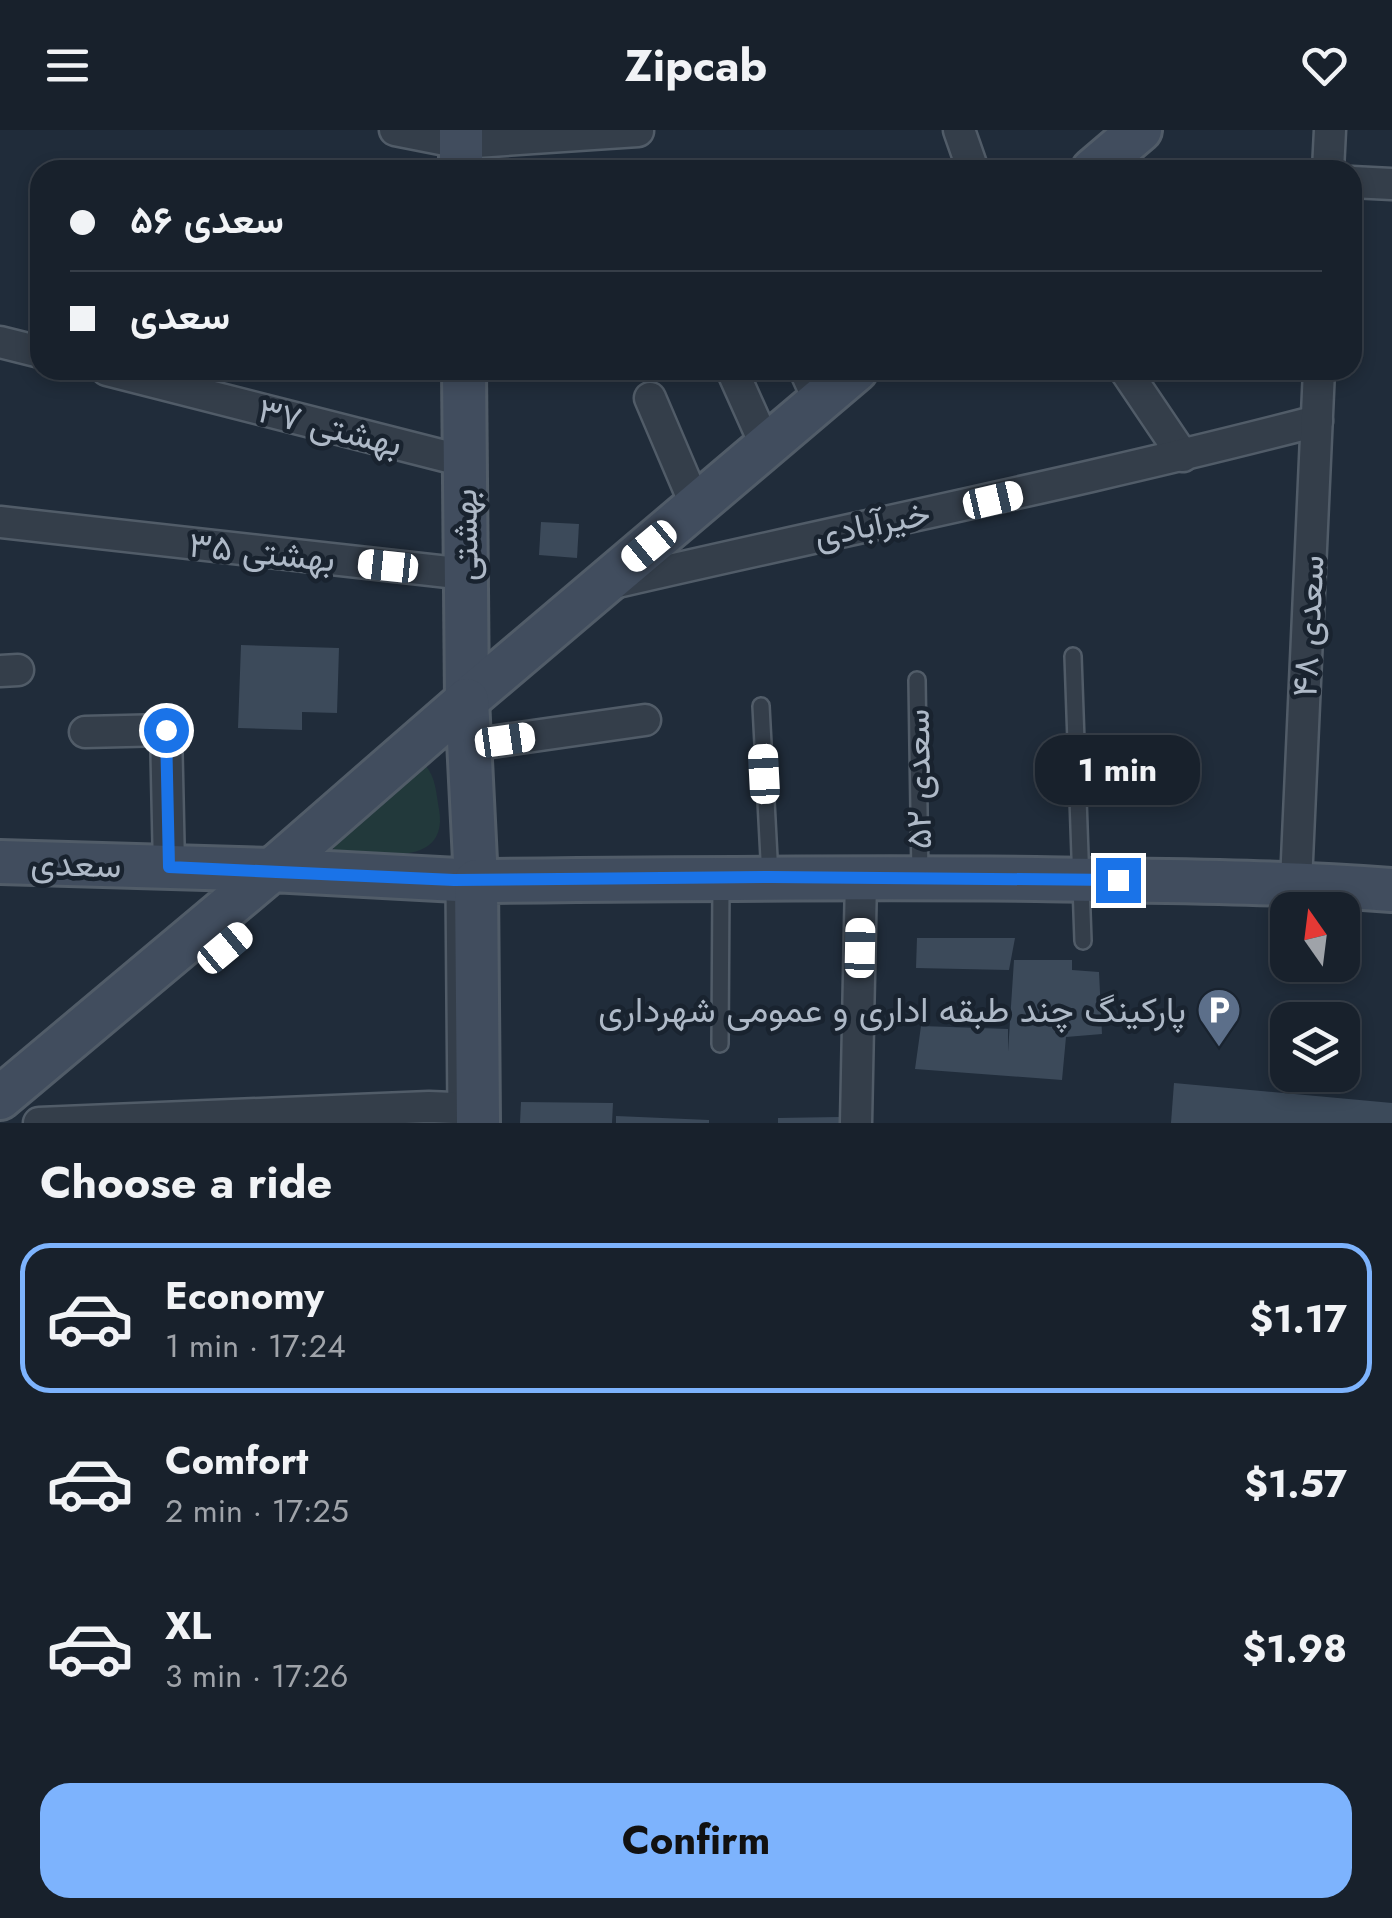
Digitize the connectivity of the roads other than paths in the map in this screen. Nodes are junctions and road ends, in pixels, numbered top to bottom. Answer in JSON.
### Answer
{"nodes":[{"id":1,"x":395,"y":130,"type":"edge"},
{"id":2,"x":959,"y":130,"type":"edge"},
{"id":3,"x":1330,"y":130,"type":"edge"},
{"id":4,"x":638,"y":131,"type":"edge"},
{"id":5,"x":461,"y":148,"type":"edge"},
{"id":6,"x":970,"y":160,"type":"edge"},
{"id":7,"x":1328,"y":160,"type":"edge"},
{"id":8,"x":1362,"y":182,"type":"edge"},
{"id":9,"x":1392,"y":184,"type":"edge"},
{"id":10,"x":0,"y":342,"type":"edge"},
{"id":11,"x":30,"y":350,"type":"edge"},
{"id":12,"x":146,"y":380,"type":"edge"},
{"id":13,"x":464,"y":380,"type":"edge"},
{"id":14,"x":736,"y":380,"type":"edge"},
{"id":15,"x":1133,"y":380,"type":"edge"},
{"id":16,"x":1319,"y":380,"type":"edge"},
{"id":17,"x":812,"y":386,"type":"edge"},
{"id":18,"x":650,"y":398,"type":"dead end"},
{"id":19,"x":1317,"y":421,"type":"junction"},
{"id":20,"x":766,"y":446,"type":"junction"},
{"id":21,"x":1183,"y":456,"type":"junction"},
{"id":22,"x":464,"y":461,"type":"junction"},
{"id":23,"x":696,"y":506,"type":"junction"},
{"id":24,"x":0,"y":522,"type":"edge"},
{"id":25,"x":466,"y":574,"type":"junction"},
{"id":26,"x":602,"y":586,"type":"junction"},
{"id":27,"x":1073,"y":656,"type":"dead end"},
{"id":28,"x":917,"y":680,"type":"dead end"},
{"id":29,"x":467,"y":700,"type":"junction"},
{"id":30,"x":761,"y":706,"type":"dead end"},
{"id":31,"x":645,"y":720,"type":"dead end"},
{"id":32,"x":84,"y":732,"type":"dead end"},
{"id":33,"x":470,"y":745,"type":"junction"},
{"id":34,"x":0,"y":862,"type":"edge"},
{"id":35,"x":169,"y":867,"type":"junction"},
{"id":36,"x":272,"y":870,"type":"junction"},
{"id":37,"x":315,"y":872,"type":"junction"},
{"id":38,"x":770,"y":877,"type":"junction"},
{"id":39,"x":722,"y":878,"type":"junction"},
{"id":40,"x":862,"y":878,"type":"junction"},
{"id":41,"x":920,"y":878,"type":"junction"},
{"id":42,"x":465,"y":880,"type":"junction"},
{"id":43,"x":1082,"y":880,"type":"junction"},
{"id":44,"x":1296,"y":882,"type":"junction"},
{"id":45,"x":1392,"y":890,"type":"edge"},
{"id":46,"x":1084,"y":941,"type":"dead end"},
{"id":47,"x":720,"y":1044,"type":"dead end"},
{"id":48,"x":0,"y":1098,"type":"edge"},
{"id":49,"x":460,"y":1114,"type":"edge"},
{"id":50,"x":84,"y":1122,"type":"edge"},
{"id":51,"x":14,"y":1123,"type":"edge"},
{"id":52,"x":39,"y":1123,"type":"edge"},
{"id":53,"x":856,"y":1123,"type":"edge"}],
"edges":[{"from":1,"to":5,"type":"street"},
{"from":2,"to":6,"type":"street"},
{"from":3,"to":7,"type":"street"},
{"from":4,"to":5,"type":"street"},
{"from":8,"to":9,"type":"street"},
{"from":10,"to":11,"type":"street"},
{"from":12,"to":22,"type":"street","name":"بهشتی ۳۷"},
{"from":13,"to":22,"type":"main road","name":"بهشتی"},
{"from":14,"to":20,"type":"street"},
{"from":15,"to":21,"type":"street"},
{"from":16,"to":19,"type":"street","name":"سعدی ۴۸"},
{"from":17,"to":20,"type":"main road"},
{"from":18,"to":23,"type":"street"},
{"from":19,"to":21,"type":"street","name":"خیرآبادی"},
{"from":19,"to":44,"type":"street","name":"سعدی ۴۸"},
{"from":20,"to":23,"type":"main road"},
{"from":21,"to":26,"type":"street","name":"خیرآبادی"},
{"from":22,"to":25,"type":"main road","name":"بهشتی"},
{"from":23,"to":26,"type":"main road"},
{"from":24,"to":25,"type":"street","name":"بهشتی ۳۵"},
{"from":25,"to":29,"type":"main road","name":"بهشتی"},
{"from":26,"to":29,"type":"main road"},
{"from":27,"to":43,"type":"lane"},
{"from":28,"to":41,"type":"lane","name":"سعدی ۵۲"},
{"from":29,"to":33,"type":"main road","name":"بهشتی"},
{"from":29,"to":36,"type":"main road"},
{"from":30,"to":38,"type":"lane"},
{"from":31,"to":33,"type":"street"},
{"from":32,"to":35,"type":"street"},
{"from":33,"to":42,"type":"main road","name":"بهشتی"},
{"from":34,"to":35,"type":"main road","name":"سعدی"},
{"from":35,"to":36,"type":"main road","name":"سعدی"},
{"from":36,"to":37,"type":"main road","name":"سعدی"},
{"from":36,"to":48,"type":"main road"},
{"from":37,"to":42,"type":"main road","name":"سعدی"},
{"from":37,"to":51,"type":"main road"},
{"from":38,"to":39,"type":"main road"},
{"from":38,"to":40,"type":"main road"},
{"from":39,"to":42,"type":"main road"},
{"from":39,"to":47,"type":"lane"},
{"from":40,"to":41,"type":"main road"},
{"from":40,"to":53,"type":"street"},
{"from":41,"to":43,"type":"main road"},
{"from":42,"to":49,"type":"main road"},
{"from":43,"to":44,"type":"main road"},
{"from":43,"to":46,"type":"lane"},
{"from":44,"to":45,"type":"main road"},
{"from":49,"to":50,"type":"street"},
{"from":50,"to":52,"type":"street"}]}
